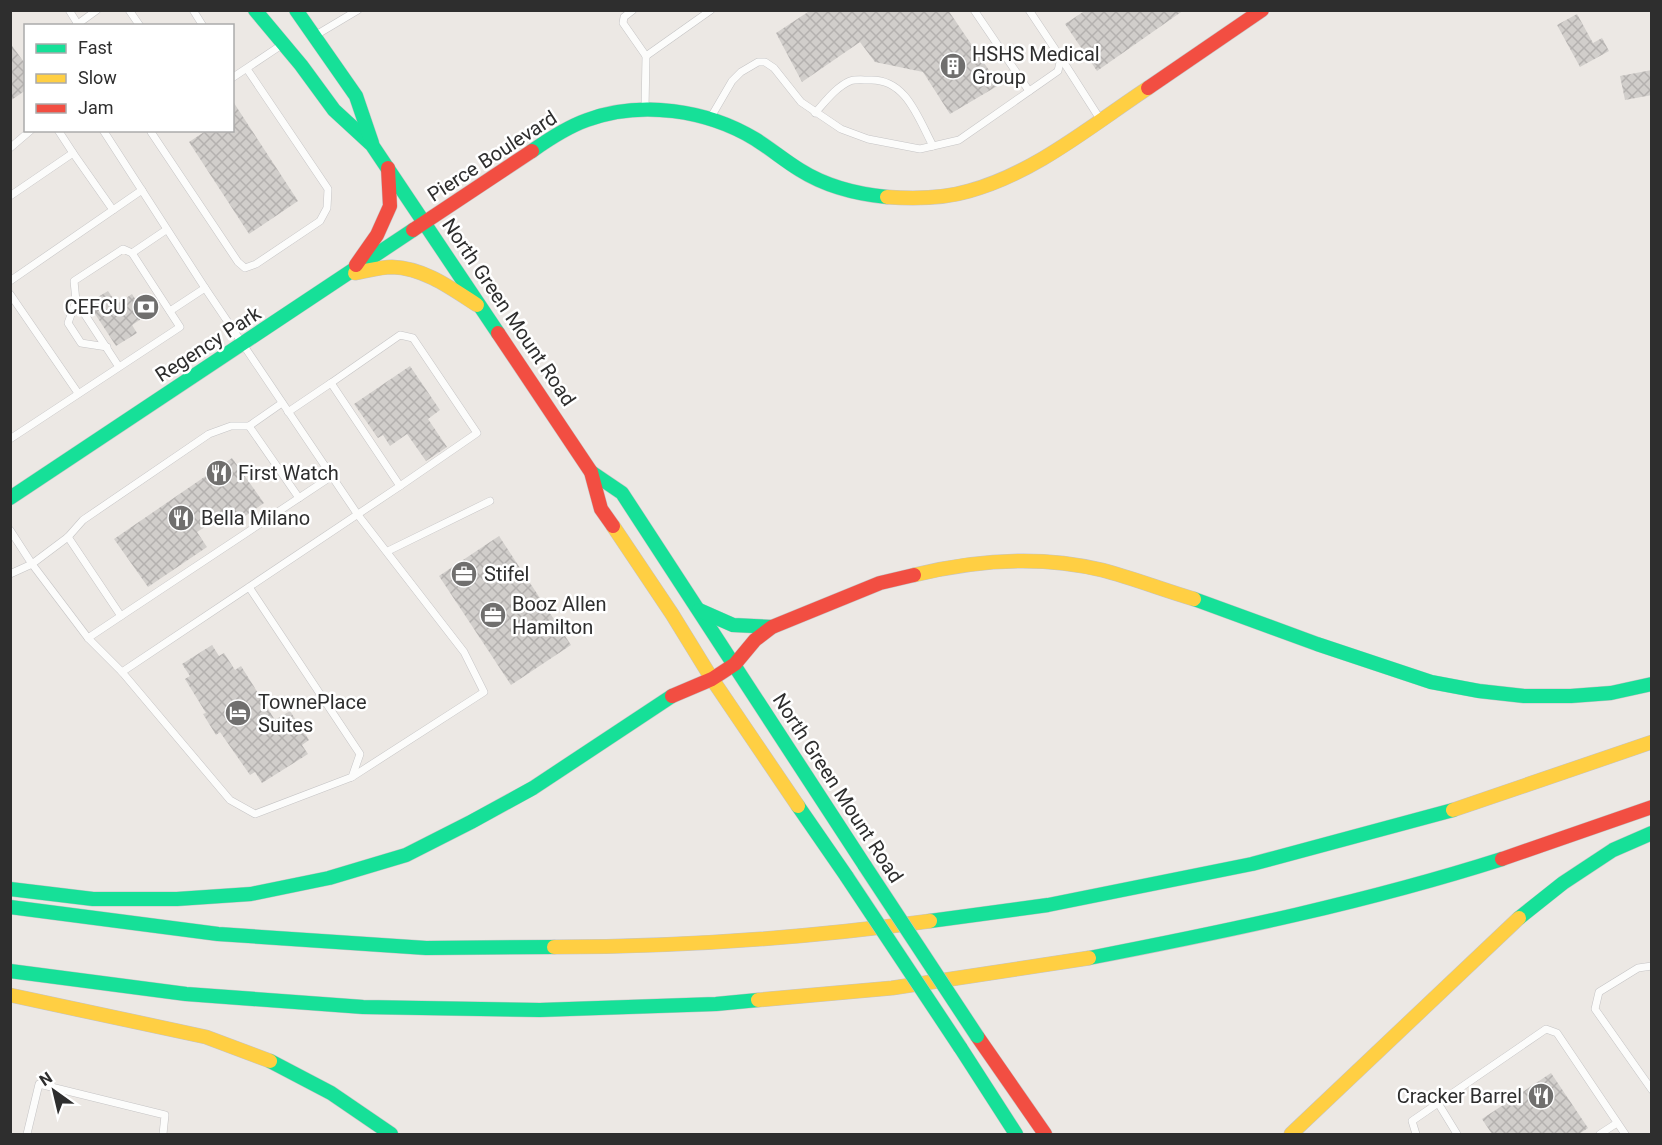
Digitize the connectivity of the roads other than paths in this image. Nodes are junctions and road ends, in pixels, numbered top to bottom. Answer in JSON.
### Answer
{"nodes":[{"id":1,"x":69,"y":10,"type":"edge"},
{"id":2,"x":97,"y":10,"type":"edge"},
{"id":3,"x":129,"y":10,"type":"edge"},
{"id":4,"x":193,"y":10,"type":"edge"},
{"id":5,"x":255,"y":10,"type":"edge"},
{"id":6,"x":296,"y":10,"type":"edge"},
{"id":7,"x":358,"y":10,"type":"edge"},
{"id":8,"x":633,"y":10,"type":"edge"},
{"id":9,"x":711,"y":10,"type":"edge"},
{"id":10,"x":975,"y":10,"type":"edge"},
{"id":11,"x":1262,"y":10,"type":"edge"},
{"id":12,"x":1033,"y":12,"type":"edge"},
{"id":13,"x":76,"y":24,"type":"edge"},
{"id":14,"x":78,"y":24,"type":"edge"},
{"id":15,"x":139,"y":24,"type":"edge"},
{"id":16,"x":202,"y":24,"type":"edge"},
{"id":17,"x":314,"y":36,"type":"junction"},
{"id":18,"x":283,"y":44,"type":"junction"},
{"id":19,"x":645,"y":56,"type":"junction"},
{"id":20,"x":1061,"y":58,"type":"junction"},
{"id":21,"x":247,"y":69,"type":"junction"},
{"id":22,"x":234,"y":74,"type":"edge"},
{"id":23,"x":1029,"y":92,"type":"junction"},
{"id":24,"x":645,"y":111,"type":"junction"},
{"id":25,"x":815,"y":112,"type":"junction"},
{"id":26,"x":710,"y":119,"type":"junction"},
{"id":27,"x":1101,"y":119,"type":"junction"},
{"id":28,"x":29,"y":132,"type":"edge"},
{"id":29,"x":59,"y":132,"type":"edge"},
{"id":30,"x":104,"y":132,"type":"edge"},
{"id":31,"x":152,"y":132,"type":"edge"},
{"id":32,"x":372,"y":145,"type":"junction"},
{"id":33,"x":933,"y":146,"type":"junction"},
{"id":34,"x":10,"y":148,"type":"edge"},
{"id":35,"x":73,"y":153,"type":"junction"},
{"id":36,"x":388,"y":168,"type":"junction"},
{"id":37,"x":142,"y":190,"type":"junction"},
{"id":38,"x":10,"y":196,"type":"edge"},
{"id":39,"x":113,"y":210,"type":"junction"},
{"id":40,"x":426,"y":223,"type":"junction"},
{"id":41,"x":166,"y":230,"type":"junction"},
{"id":42,"x":132,"y":254,"type":"junction"},
{"id":43,"x":350,"y":274,"type":"junction"},
{"id":44,"x":10,"y":281,"type":"edge"},
{"id":45,"x":205,"y":288,"type":"junction"},
{"id":46,"x":10,"y":294,"type":"edge"},
{"id":47,"x":76,"y":301,"type":"junction"},
{"id":48,"x":483,"y":309,"type":"junction"},
{"id":49,"x":170,"y":310,"type":"junction"},
{"id":50,"x":243,"y":344,"type":"junction"},
{"id":51,"x":107,"y":347,"type":"junction"},
{"id":52,"x":119,"y":367,"type":"junction"},
{"id":53,"x":331,"y":383,"type":"junction"},
{"id":54,"x":78,"y":393,"type":"junction"},
{"id":55,"x":282,"y":404,"type":"junction"},
{"id":56,"x":288,"y":412,"type":"junction"},
{"id":57,"x":249,"y":426,"type":"junction"},
{"id":58,"x":10,"y":439,"type":"edge"},
{"id":59,"x":591,"y":472,"type":"junction"},
{"id":60,"x":332,"y":476,"type":"junction"},
{"id":61,"x":400,"y":486,"type":"junction"},
{"id":62,"x":10,"y":498,"type":"edge"},
{"id":63,"x":298,"y":498,"type":"junction"},
{"id":64,"x":490,"y":501,"type":"dead end"},
{"id":65,"x":358,"y":515,"type":"junction"},
{"id":66,"x":10,"y":530,"type":"edge"},
{"id":67,"x":68,"y":537,"type":"junction"},
{"id":68,"x":388,"y":551,"type":"junction"},
{"id":69,"x":32,"y":564,"type":"junction"},
{"id":70,"x":10,"y":574,"type":"edge"},
{"id":71,"x":249,"y":587,"type":"junction"},
{"id":72,"x":699,"y":610,"type":"junction"},
{"id":73,"x":121,"y":616,"type":"junction"},
{"id":74,"x":772,"y":627,"type":"junction"},
{"id":75,"x":88,"y":638,"type":"junction"},
{"id":76,"x":735,"y":664,"type":"junction"},
{"id":77,"x":122,"y":672,"type":"junction"},
{"id":78,"x":712,"y":679,"type":"junction"},
{"id":79,"x":1652,"y":684,"type":"edge"},
{"id":80,"x":1652,"y":742,"type":"edge"},
{"id":81,"x":352,"y":777,"type":"junction"},
{"id":82,"x":1652,"y":807,"type":"edge"},
{"id":83,"x":1652,"y":832,"type":"edge"},
{"id":84,"x":10,"y":889,"type":"edge"},
{"id":85,"x":10,"y":907,"type":"edge"},
{"id":86,"x":1652,"y":966,"type":"edge"},
{"id":87,"x":10,"y":970,"type":"edge"},
{"id":88,"x":10,"y":995,"type":"edge"},
{"id":89,"x":1652,"y":1090,"type":"edge"},
{"id":90,"x":1437,"y":1103,"type":"junction"},
{"id":91,"x":1617,"y":1123,"type":"junction"},
{"id":92,"x":27,"y":1134,"type":"edge"},
{"id":93,"x":163,"y":1134,"type":"edge"},
{"id":94,"x":391,"y":1134,"type":"edge"},
{"id":95,"x":1016,"y":1134,"type":"edge"},
{"id":96,"x":1045,"y":1134,"type":"edge"},
{"id":97,"x":1291,"y":1134,"type":"edge"},
{"id":98,"x":1416,"y":1134,"type":"edge"},
{"id":99,"x":1457,"y":1134,"type":"edge"},
{"id":100,"x":1600,"y":1134,"type":"edge"},
{"id":101,"x":1625,"y":1134,"type":"edge"}],
"edges":[{"from":1,"to":13,"type":"lane"},
{"from":2,"to":14,"type":"lane"},
{"from":3,"to":15,"type":"lane"},
{"from":4,"to":16,"type":"lane"},
{"from":5,"to":18,"type":"main road","name":"North Green Mount Road"},
{"from":6,"to":17,"type":"main road","name":"North Green Mount Road"},
{"from":7,"to":17,"type":"lane"},
{"from":8,"to":19,"type":"lane"},
{"from":9,"to":19,"type":"lane"},
{"from":10,"to":23,"type":"lane"},
{"from":11,"to":27,"type":"main road","name":"Pierce Boulevard"},
{"from":12,"to":20,"type":"lane"},
{"from":17,"to":32,"type":"main road","name":"North Green Mount Road"},
{"from":18,"to":21,"type":"lane"},
{"from":18,"to":32,"type":"main road","name":"North Green Mount Road"},
{"from":19,"to":24,"type":"lane"},
{"from":20,"to":23,"type":"lane"},
{"from":20,"to":27,"type":"lane"},
{"from":21,"to":22,"type":"lane"},
{"from":21,"to":31,"type":"lane"},
{"from":23,"to":33,"type":"lane"},
{"from":24,"to":26,"type":"main road","name":"Pierce Boulevard"},
{"from":24,"to":40,"type":"main road","name":"Pierce Boulevard"},
{"from":25,"to":26,"type":"lane"},
{"from":25,"to":33,"type":"lane"},
{"from":25,"to":33,"type":"lane"},
{"from":26,"to":27,"type":"main road","name":"Pierce Boulevard"},
{"from":28,"to":34,"type":"lane"},
{"from":29,"to":35,"type":"lane"},
{"from":30,"to":37,"type":"lane"},
{"from":32,"to":36,"type":"main road","name":"North Green Mount Road"},
{"from":35,"to":38,"type":"lane"},
{"from":35,"to":39,"type":"lane"},
{"from":36,"to":40,"type":"main road","name":"North Green Mount Road"},
{"from":36,"to":43,"type":"main road"},
{"from":37,"to":39,"type":"lane"},
{"from":37,"to":41,"type":"lane"},
{"from":39,"to":44,"type":"lane"},
{"from":40,"to":43,"type":"main road","name":"Regency Park"},
{"from":40,"to":48,"type":"main road","name":"North Green Mount Road"},
{"from":41,"to":42,"type":"lane"},
{"from":41,"to":45,"type":"lane"},
{"from":42,"to":47,"type":"lane"},
{"from":42,"to":49,"type":"lane"},
{"from":43,"to":48,"type":"main road"},
{"from":43,"to":50,"type":"main road","name":"Regency Park"},
{"from":45,"to":49,"type":"lane"},
{"from":45,"to":50,"type":"lane"},
{"from":46,"to":54,"type":"lane"},
{"from":47,"to":51,"type":"lane"},
{"from":47,"to":51,"type":"lane"},
{"from":48,"to":59,"type":"main road","name":"North Green Mount Road"},
{"from":49,"to":52,"type":"lane"},
{"from":50,"to":55,"type":"lane"},
{"from":50,"to":62,"type":"main road","name":"Regency Park"},
{"from":51,"to":52,"type":"lane"},
{"from":52,"to":54,"type":"lane"},
{"from":53,"to":56,"type":"lane"},
{"from":53,"to":61,"type":"lane"},
{"from":53,"to":61,"type":"lane"},
{"from":54,"to":58,"type":"lane"},
{"from":55,"to":56,"type":"lane"},
{"from":55,"to":57,"type":"lane"},
{"from":56,"to":60,"type":"lane"},
{"from":57,"to":63,"type":"lane"},
{"from":57,"to":67,"type":"lane"},
{"from":59,"to":72,"type":"main road","name":"North Green Mount Road"},
{"from":59,"to":78,"type":"main road","name":"North Green Mount Road"},
{"from":60,"to":63,"type":"lane"},
{"from":60,"to":65,"type":"lane"},
{"from":61,"to":65,"type":"lane"},
{"from":63,"to":73,"type":"lane"},
{"from":64,"to":68,"type":"lane"},
{"from":65,"to":68,"type":"lane"},
{"from":65,"to":71,"type":"lane"},
{"from":66,"to":69,"type":"lane"},
{"from":67,"to":69,"type":"lane"},
{"from":67,"to":73,"type":"lane"},
{"from":68,"to":81,"type":"lane"},
{"from":69,"to":70,"type":"lane"},
{"from":69,"to":75,"type":"lane"},
{"from":71,"to":77,"type":"lane"},
{"from":71,"to":81,"type":"lane"},
{"from":72,"to":74,"type":"main road"},
{"from":72,"to":76,"type":"main road","name":"North Green Mount Road"},
{"from":73,"to":75,"type":"lane"},
{"from":74,"to":76,"type":"main road"},
{"from":74,"to":79,"type":"main road"},
{"from":75,"to":77,"type":"lane"},
{"from":76,"to":78,"type":"main road"},
{"from":76,"to":96,"type":"main road","name":"North Green Mount Road","bridge":true},
{"from":77,"to":81,"type":"lane"},
{"from":78,"to":84,"type":"main road"},
{"from":78,"to":95,"type":"main road","name":"North Green Mount Road","bridge":true},
{"from":80,"to":85,"type":"main road"},
{"from":82,"to":87,"type":"main road"},
{"from":83,"to":97,"type":"main road"},
{"from":86,"to":89,"type":"lane"},
{"from":88,"to":94,"type":"main road"},
{"from":90,"to":91,"type":"lane"},
{"from":90,"to":98,"type":"lane"},
{"from":90,"to":99,"type":"lane"},
{"from":91,"to":100,"type":"lane"},
{"from":91,"to":101,"type":"lane"},
{"from":92,"to":93,"type":"lane"}]}
